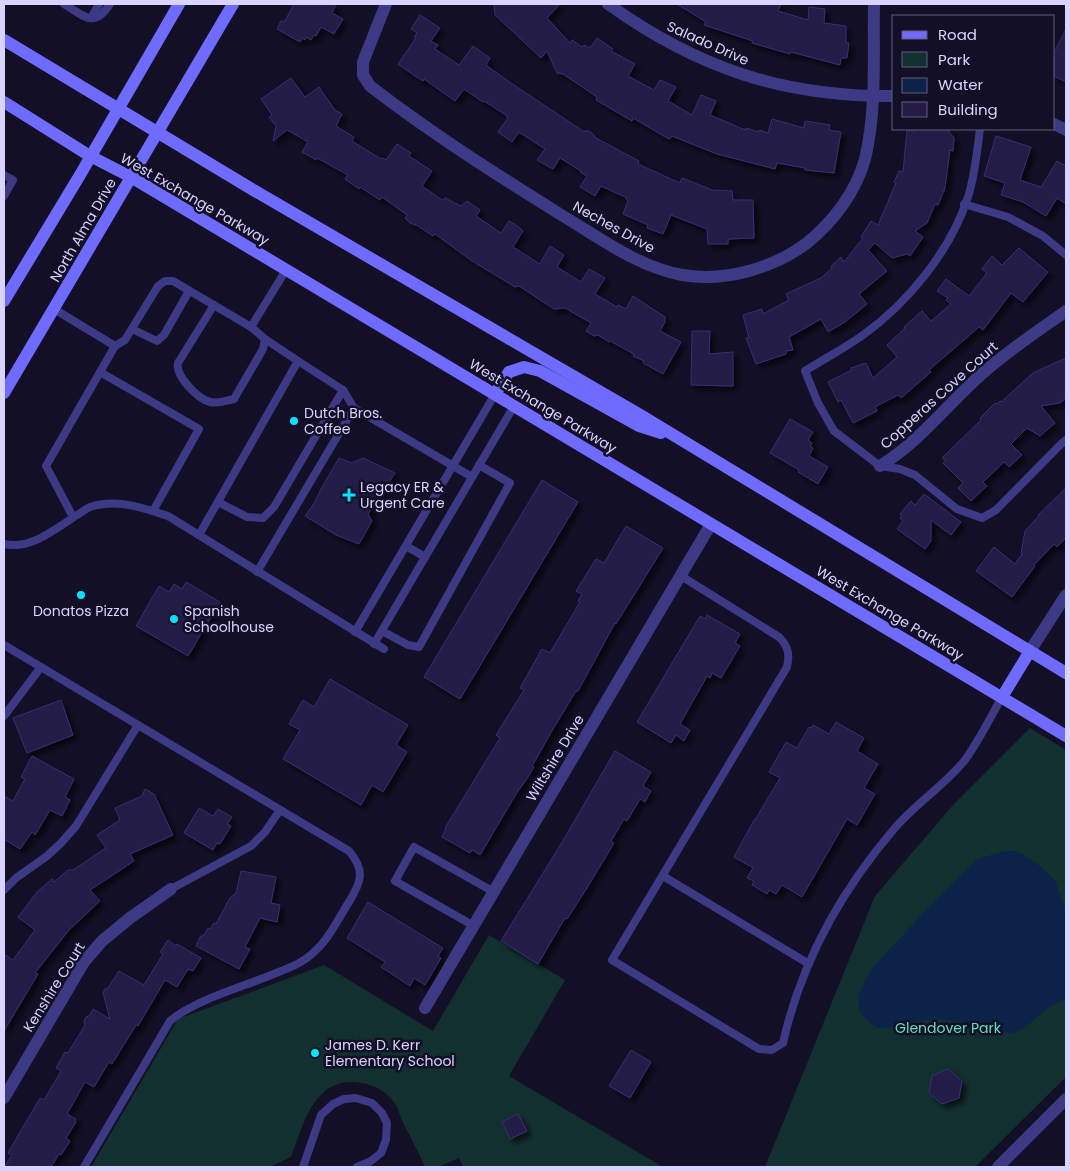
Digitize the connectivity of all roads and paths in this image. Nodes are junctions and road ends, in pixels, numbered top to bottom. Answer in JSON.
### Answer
{"nodes":[{"id":1,"x":64,"y":4,"type":"edge"},
{"id":2,"x":99,"y":4,"type":"edge"},
{"id":3,"x":110,"y":4,"type":"edge"},
{"id":4,"x":179,"y":4,"type":"edge"},
{"id":5,"x":233,"y":4,"type":"edge"},
{"id":6,"x":386,"y":4,"type":"edge"},
{"id":7,"x":608,"y":4,"type":"edge"},
{"id":8,"x":874,"y":4,"type":"edge"},
{"id":9,"x":88,"y":18,"type":"junction"},
{"id":10,"x":4,"y":40,"type":"edge"},
{"id":11,"x":872,"y":96,"type":"junction"},
{"id":12,"x":892,"y":96,"type":"edge"},
{"id":13,"x":4,"y":102,"type":"edge"},
{"id":14,"x":118,"y":109,"type":"junction"},
{"id":15,"x":980,"y":130,"type":"edge"},
{"id":16,"x":157,"y":132,"type":"junction"},
{"id":17,"x":90,"y":156,"type":"junction"},
{"id":18,"x":4,"y":175,"type":"edge"},
{"id":19,"x":131,"y":177,"type":"junction"},
{"id":20,"x":4,"y":196,"type":"edge"},
{"id":21,"x":964,"y":204,"type":"junction"},
{"id":22,"x":1066,"y":255,"type":"edge"},
{"id":23,"x":286,"y":270,"type":"junction"},
{"id":24,"x":189,"y":291,"type":"junction"},
{"id":25,"x":4,"y":301,"type":"edge"},
{"id":26,"x":214,"y":305,"type":"junction"},
{"id":27,"x":54,"y":309,"type":"junction"},
{"id":28,"x":1066,"y":311,"type":"edge"},
{"id":29,"x":251,"y":327,"type":"junction"},
{"id":30,"x":132,"y":328,"type":"junction"},
{"id":31,"x":265,"y":339,"type":"junction"},
{"id":32,"x":115,"y":346,"type":"junction"},
{"id":33,"x":298,"y":361,"type":"junction"},
{"id":34,"x":100,"y":372,"type":"junction"},
{"id":35,"x":343,"y":390,"type":"junction"},
{"id":36,"x":4,"y":393,"type":"edge"},
{"id":37,"x":495,"y":394,"type":"junction"},
{"id":38,"x":514,"y":406,"type":"junction"},
{"id":39,"x":354,"y":408,"type":"junction"},
{"id":40,"x":678,"y":438,"type":"junction"},
{"id":41,"x":1066,"y":440,"type":"edge"},
{"id":42,"x":479,"y":465,"type":"junction"},
{"id":43,"x":453,"y":466,"type":"junction"},
{"id":44,"x":880,"y":466,"type":"junction"},
{"id":45,"x":472,"y":477,"type":"junction"},
{"id":46,"x":218,"y":502,"type":"junction"},
{"id":47,"x":154,"y":511,"type":"junction"},
{"id":48,"x":74,"y":517,"type":"junction"},
{"id":49,"x":712,"y":524,"type":"junction"},
{"id":50,"x":199,"y":535,"type":"junction"},
{"id":51,"x":4,"y":544,"type":"edge"},
{"id":52,"x":406,"y":546,"type":"junction"},
{"id":53,"x":425,"y":557,"type":"junction"},
{"id":54,"x":258,"y":572,"type":"junction"},
{"id":55,"x":680,"y":576,"type":"junction"},
{"id":56,"x":1066,"y":595,"type":"edge"},
{"id":57,"x":382,"y":631,"type":"junction"},
{"id":58,"x":355,"y":632,"type":"junction"},
{"id":59,"x":374,"y":644,"type":"junction"},
{"id":60,"x":4,"y":645,"type":"edge"},
{"id":61,"x":384,"y":649,"type":"dead end"},
{"id":62,"x":1030,"y":651,"type":"junction"},
{"id":63,"x":41,"y":667,"type":"junction"},
{"id":64,"x":1066,"y":673,"type":"edge"},
{"id":65,"x":1002,"y":697,"type":"junction"},
{"id":66,"x":4,"y":716,"type":"edge"},
{"id":67,"x":138,"y":725,"type":"junction"},
{"id":68,"x":1066,"y":736,"type":"edge"},
{"id":69,"x":280,"y":810,"type":"junction"},
{"id":70,"x":662,"y":876,"type":"junction"},
{"id":71,"x":171,"y":889,"type":"joint"},
{"id":72,"x":4,"y":890,"type":"edge"},
{"id":73,"x":494,"y":892,"type":"junction"},
{"id":74,"x":474,"y":926,"type":"junction"},
{"id":75,"x":809,"y":964,"type":"junction"},
{"id":76,"x":425,"y":1008,"type":"dead end"},
{"id":77,"x":4,"y":1098,"type":"edge"},
{"id":78,"x":1066,"y":1100,"type":"edge"},
{"id":79,"x":84,"y":1167,"type":"edge"},
{"id":80,"x":303,"y":1167,"type":"edge"},
{"id":81,"x":357,"y":1167,"type":"edge"},
{"id":82,"x":998,"y":1167,"type":"edge"}],
"edges":[{"from":1,"to":9,"type":"lane"},
{"from":2,"to":9,"type":"lane"},
{"from":3,"to":9,"type":"lane"},
{"from":4,"to":14,"type":"main road"},
{"from":5,"to":16,"type":"main road","name":"North Alma Drive"},
{"from":6,"to":11,"type":"street","name":"Neches Drive"},
{"from":7,"to":11,"type":"street","name":"Salado Drive"},
{"from":8,"to":11,"type":"street","name":"Neches Drive"},
{"from":10,"to":14,"type":"main road"},
{"from":11,"to":12,"type":"street","name":"Salado Drive"},
{"from":13,"to":17,"type":"main road","name":"West Exchange Parkway"},
{"from":14,"to":16,"type":"main road"},
{"from":14,"to":17,"type":"main road"},
{"from":15,"to":21,"type":"lane"},
{"from":16,"to":19,"type":"main road","name":"North Alma Drive"},
{"from":16,"to":40,"type":"main road"},
{"from":17,"to":19,"type":"main road","name":"West Exchange Parkway"},
{"from":17,"to":25,"type":"main road"},
{"from":18,"to":20,"type":"lane"},
{"from":19,"to":23,"type":"main road","name":"West Exchange Parkway"},
{"from":19,"to":27,"type":"main road","name":"North Alma Drive"},
{"from":21,"to":22,"type":"lane"},
{"from":21,"to":44,"type":"lane"},
{"from":23,"to":29,"type":"lane"},
{"from":23,"to":37,"type":"main road","name":"West Exchange Parkway"},
{"from":24,"to":26,"type":"lane"},
{"from":24,"to":30,"type":"lane"},
{"from":24,"to":30,"type":"lane"},
{"from":26,"to":29,"type":"lane"},
{"from":26,"to":31,"type":"lane"},
{"from":27,"to":32,"type":"lane"},
{"from":27,"to":36,"type":"main road","name":"North Alma Drive"},
{"from":28,"to":44,"type":"street","name":"Copperas Cove Court"},
{"from":29,"to":31,"type":"lane"},
{"from":30,"to":32,"type":"lane"},
{"from":31,"to":33,"type":"lane"},
{"from":32,"to":34,"type":"lane"},
{"from":33,"to":35,"type":"lane"},
{"from":33,"to":46,"type":"lane"},
{"from":34,"to":47,"type":"lane"},
{"from":34,"to":48,"type":"lane"},
{"from":35,"to":39,"type":"lane"},
{"from":35,"to":46,"type":"lane"},
{"from":37,"to":38,"type":"main road","name":"West Exchange Parkway"},
{"from":37,"to":40,"type":"main road"},
{"from":37,"to":43,"type":"lane"},
{"from":38,"to":42,"type":"lane"},
{"from":38,"to":49,"type":"main road","name":"West Exchange Parkway"},
{"from":39,"to":43,"type":"lane"},
{"from":39,"to":54,"type":"lane"},
{"from":40,"to":62,"type":"main road"},
{"from":41,"to":44,"type":"lane"},
{"from":42,"to":45,"type":"lane"},
{"from":42,"to":57,"type":"lane"},
{"from":43,"to":45,"type":"lane"},
{"from":43,"to":52,"type":"lane"},
{"from":45,"to":53,"type":"lane"},
{"from":46,"to":50,"type":"lane"},
{"from":47,"to":48,"type":"lane"},
{"from":47,"to":50,"type":"lane"},
{"from":48,"to":51,"type":"lane"},
{"from":49,"to":55,"type":"street","name":"Wiltshire Drive"},
{"from":49,"to":65,"type":"main road","name":"West Exchange Parkway"},
{"from":50,"to":54,"type":"lane"},
{"from":52,"to":53,"type":"lane"},
{"from":52,"to":58,"type":"lane"},
{"from":53,"to":57,"type":"lane"},
{"from":54,"to":58,"type":"lane"},
{"from":55,"to":70,"type":"lane"},
{"from":55,"to":73,"type":"street","name":"Wiltshire Drive"},
{"from":56,"to":62,"type":"street"},
{"from":57,"to":59,"type":"lane"},
{"from":58,"to":59,"type":"lane"},
{"from":59,"to":61,"type":"lane"},
{"from":60,"to":63,"type":"lane"},
{"from":62,"to":64,"type":"main road"},
{"from":62,"to":65,"type":"main road"},
{"from":63,"to":66,"type":"lane"},
{"from":63,"to":67,"type":"lane"},
{"from":65,"to":68,"type":"main road","name":"West Exchange Parkway"},
{"from":65,"to":75,"type":"lane"},
{"from":67,"to":69,"type":"lane"},
{"from":67,"to":72,"type":"lane"},
{"from":69,"to":71,"type":"lane"},
{"from":69,"to":79,"type":"lane"},
{"from":70,"to":75,"type":"lane"},
{"from":70,"to":75,"type":"lane"},
{"from":71,"to":77,"type":"street","name":"Kenshire Court"},
{"from":73,"to":74,"type":"street","name":"Wiltshire Drive"},
{"from":73,"to":74,"type":"lane"},
{"from":74,"to":76,"type":"street","name":"Wiltshire Drive"},
{"from":78,"to":82,"type":"street"},
{"from":80,"to":81,"type":"lane"}]}
